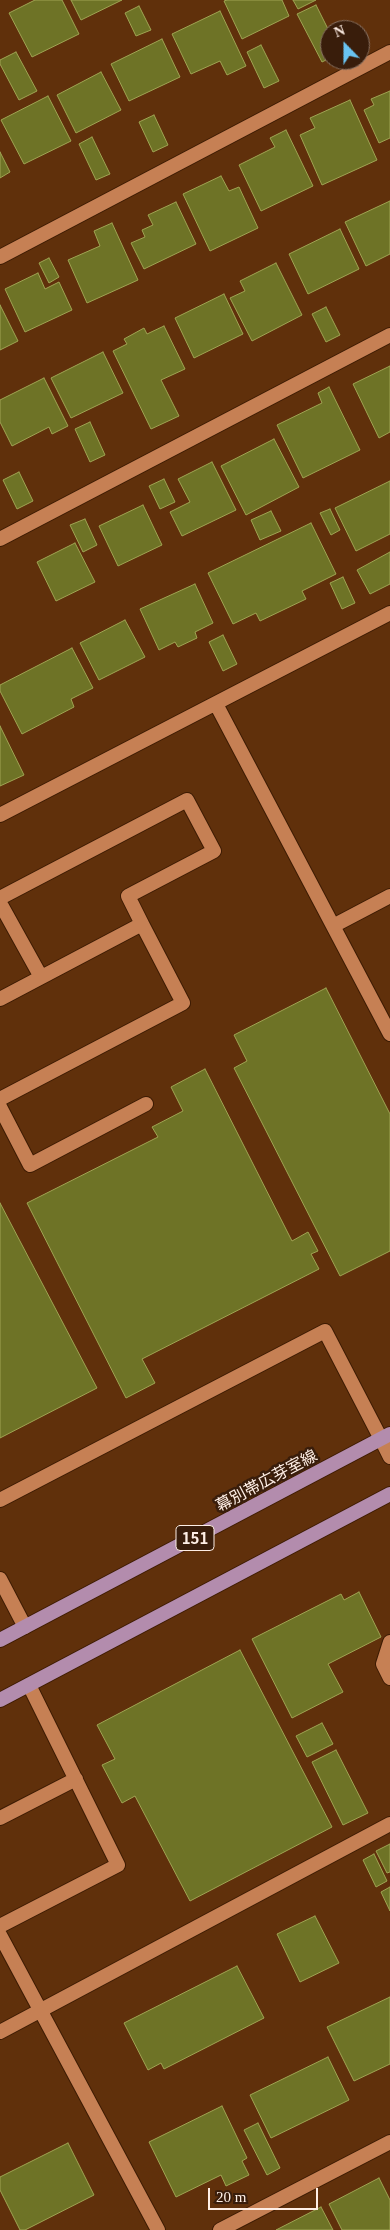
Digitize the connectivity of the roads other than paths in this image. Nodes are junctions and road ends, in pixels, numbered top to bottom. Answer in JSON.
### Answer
{"nodes":[{"id":1,"x":390,"y":52,"type":"edge"},
{"id":2,"x":0,"y":257,"type":"edge"},
{"id":3,"x":390,"y":335,"type":"edge"},
{"id":4,"x":0,"y":539,"type":"edge"},
{"id":5,"x":390,"y":613,"type":"edge"},
{"id":6,"x":216,"y":704,"type":"junction"},
{"id":7,"x":0,"y":815,"type":"edge"},
{"id":8,"x":390,"y":896,"type":"edge"},
{"id":9,"x":0,"y":898,"type":"edge"},
{"id":10,"x":0,"y":903,"type":"edge"},
{"id":11,"x":142,"y":924,"type":"junction"},
{"id":12,"x":333,"y":926,"type":"junction"},
{"id":13,"x":41,"y":978,"type":"junction"},
{"id":14,"x":0,"y":999,"type":"edge"},
{"id":15,"x":390,"y":1034,"type":"edge"},
{"id":16,"x":0,"y":1099,"type":"edge"},
{"id":17,"x":146,"y":1104,"type":"dead end"},
{"id":18,"x":0,"y":1108,"type":"edge"},
{"id":19,"x":385,"y":1437,"type":"edge"},
{"id":20,"x":390,"y":1457,"type":"edge"},
{"id":21,"x":390,"y":1494,"type":"edge"},
{"id":22,"x":0,"y":1500,"type":"edge"},
{"id":23,"x":0,"y":1579,"type":"edge"},
{"id":24,"x":25,"y":1628,"type":"junction"},
{"id":25,"x":0,"y":1640,"type":"edge"},
{"id":26,"x":390,"y":1642,"type":"edge"},
{"id":27,"x":390,"y":1678,"type":"edge"},
{"id":28,"x":29,"y":1685,"type":"junction"},
{"id":29,"x":0,"y":1700,"type":"edge"},
{"id":30,"x":76,"y":1779,"type":"junction"},
{"id":31,"x":0,"y":1818,"type":"edge"},
{"id":32,"x":390,"y":1824,"type":"edge"},
{"id":33,"x":0,"y":1926,"type":"edge"},
{"id":34,"x":0,"y":1935,"type":"edge"},
{"id":35,"x":40,"y":2011,"type":"junction"},
{"id":36,"x":0,"y":2032,"type":"edge"},
{"id":37,"x":390,"y":2142,"type":"edge"},
{"id":38,"x":158,"y":2230,"type":"edge"},
{"id":39,"x":220,"y":2230,"type":"edge"}],
"edges":[{"from":1,"to":2,"type":"street"},
{"from":3,"to":4,"type":"street"},
{"from":5,"to":6,"type":"street"},
{"from":6,"to":7,"type":"street"},
{"from":6,"to":12,"type":"street"},
{"from":8,"to":12,"type":"street"},
{"from":9,"to":11,"type":"street"},
{"from":10,"to":13,"type":"street"},
{"from":11,"to":13,"type":"street"},
{"from":11,"to":16,"type":"street"},
{"from":12,"to":15,"type":"street"},
{"from":13,"to":14,"type":"street"},
{"from":17,"to":18,"type":"street"},
{"from":19,"to":20,"type":"street"},
{"from":19,"to":22,"type":"street"},
{"from":19,"to":24,"type":"main road","name":"幕別帯広芽室線","number":"151"},
{"from":21,"to":28,"type":"main road"},
{"from":23,"to":24,"type":"street"},
{"from":24,"to":25,"type":"main road","name":"幕別帯広芽室線","number":"151"},
{"from":26,"to":27,"type":"street"},
{"from":28,"to":29,"type":"main road"},
{"from":28,"to":30,"type":"street"},
{"from":30,"to":31,"type":"street"},
{"from":30,"to":33,"type":"street"},
{"from":32,"to":35,"type":"street"},
{"from":34,"to":35,"type":"street"},
{"from":35,"to":36,"type":"street"},
{"from":35,"to":38,"type":"street"},
{"from":37,"to":39,"type":"street"}]}
